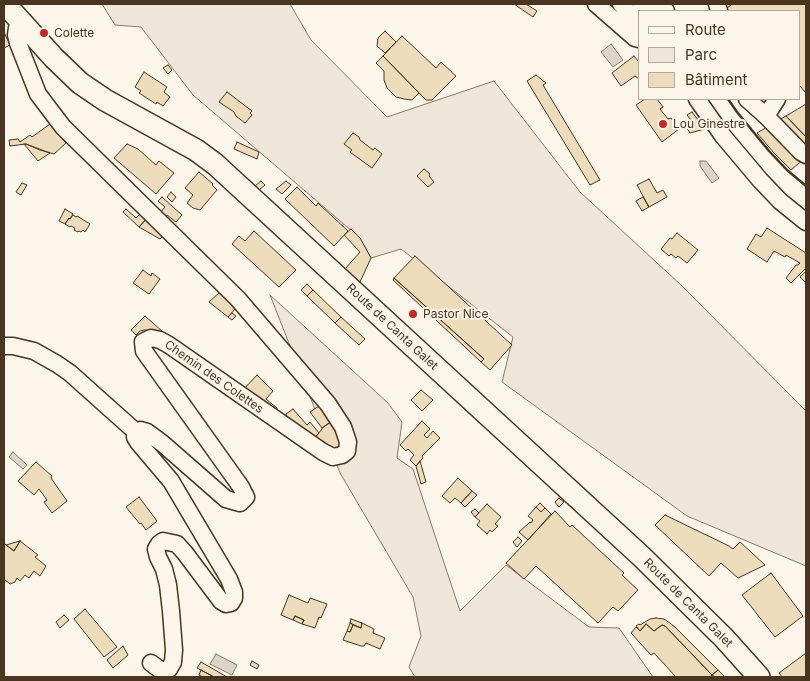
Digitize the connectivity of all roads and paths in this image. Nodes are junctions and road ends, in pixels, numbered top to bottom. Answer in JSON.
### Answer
{"nodes":[{"id":1,"x":5,"y":4,"type":"edge"},
{"id":2,"x":596,"y":4,"type":"edge"},
{"id":3,"x":621,"y":4,"type":"edge"},
{"id":4,"x":23,"y":23,"type":"junction"},
{"id":5,"x":638,"y":23,"type":"edge"},
{"id":6,"x":638,"y":39,"type":"edge"},
{"id":7,"x":698,"y":100,"type":"edge"},
{"id":8,"x":748,"y":100,"type":"edge"},
{"id":9,"x":763,"y":100,"type":"edge"},
{"id":10,"x":777,"y":100,"type":"edge"},
{"id":11,"x":766,"y":116,"type":"junction"},
{"id":12,"x":806,"y":155,"type":"edge"},
{"id":13,"x":806,"y":222,"type":"edge"},
{"id":14,"x":4,"y":346,"type":"edge"},
{"id":15,"x":136,"y":432,"type":"junction"},
{"id":16,"x":151,"y":663,"type":"dead end"},
{"id":17,"x":759,"y":677,"type":"edge"}],
"edges":[{"from":1,"to":4,"type":"main road","name":"Route de Canta Galet"},
{"from":2,"to":6,"type":"street"},
{"from":3,"to":5,"type":"street"},
{"from":4,"to":15,"type":"street","name":"Chemin des Colettes"},
{"from":4,"to":17,"type":"main road","name":"Route de Canta Galet"},
{"from":7,"to":13,"type":"street"},
{"from":8,"to":11,"type":"street"},
{"from":9,"to":11,"type":"street"},
{"from":10,"to":11,"type":"street"},
{"from":11,"to":12,"type":"street"},
{"from":14,"to":15,"type":"street"},
{"from":15,"to":16,"type":"street"}]}
